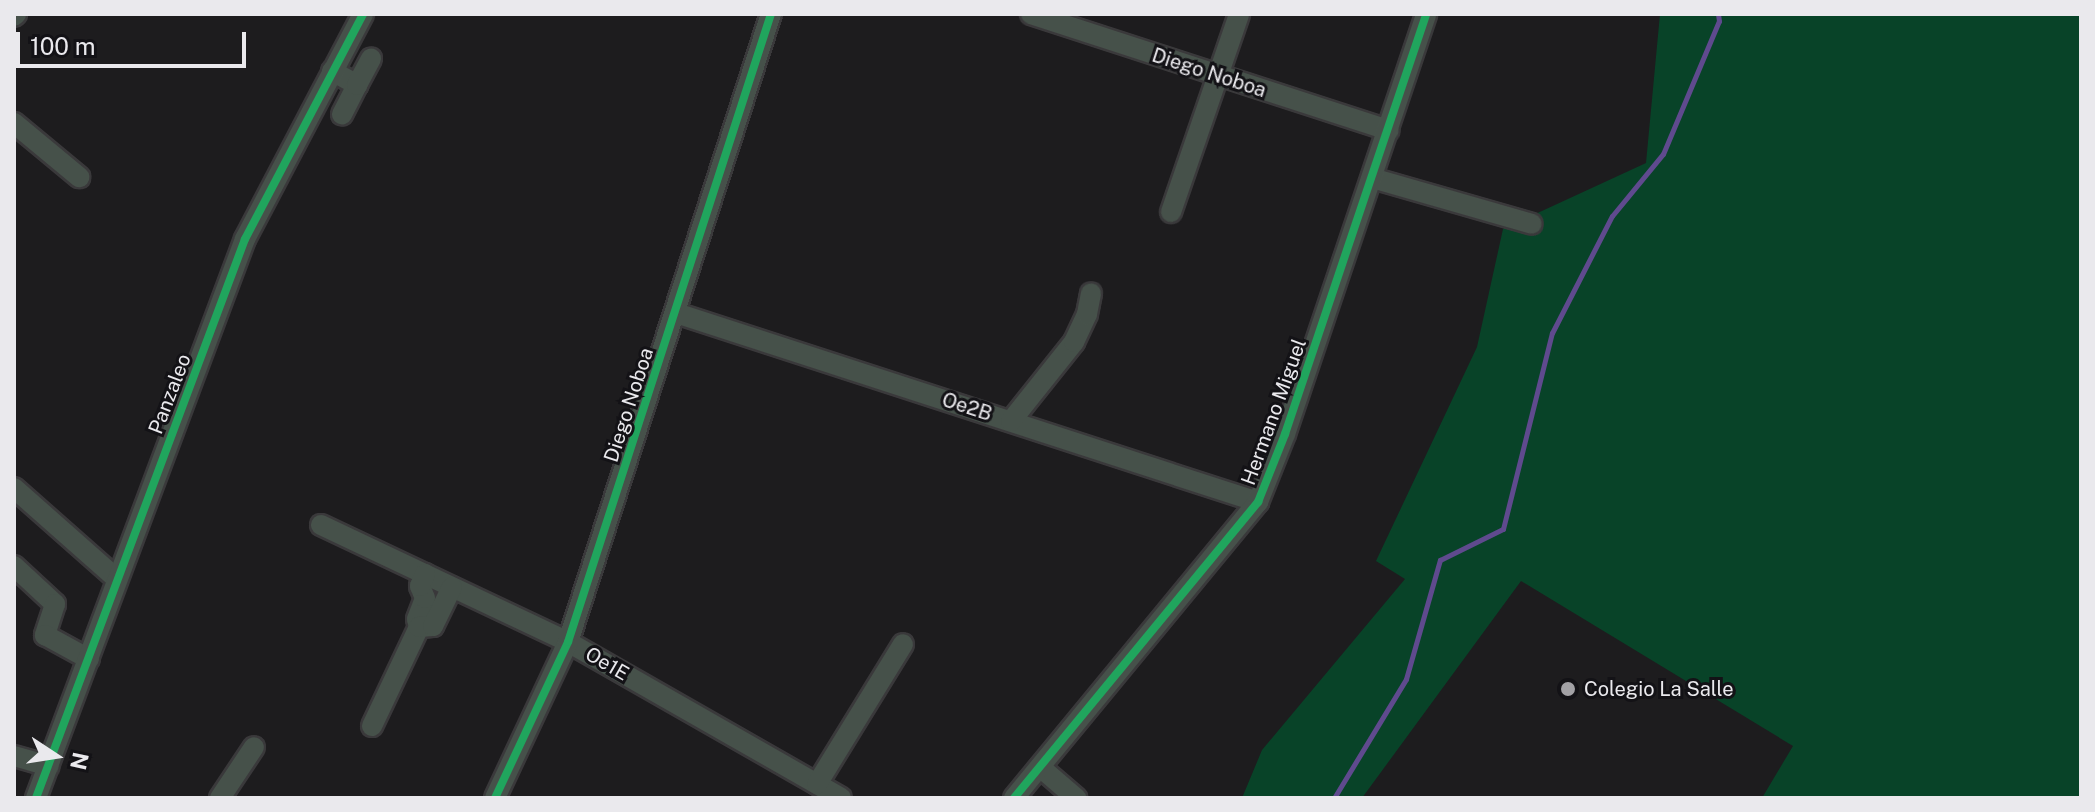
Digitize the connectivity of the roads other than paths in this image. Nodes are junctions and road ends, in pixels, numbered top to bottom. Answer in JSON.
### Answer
{"nodes":[{"id":1,"x":363,"y":14,"type":"edge"},
{"id":2,"x":771,"y":14,"type":"edge"},
{"id":3,"x":1031,"y":14,"type":"edge"},
{"id":4,"x":1239,"y":14,"type":"edge"},
{"id":5,"x":1426,"y":14,"type":"edge"},
{"id":6,"x":371,"y":59,"type":"dead end"},
{"id":7,"x":332,"y":71,"type":"junction"},
{"id":8,"x":1217,"y":76,"type":"junction"},
{"id":9,"x":357,"y":85,"type":"junction"},
{"id":10,"x":342,"y":114,"type":"dead end"},
{"id":11,"x":14,"y":123,"type":"edge"},
{"id":12,"x":1389,"y":130,"type":"junction"},
{"id":13,"x":79,"y":177,"type":"dead end"},
{"id":14,"x":1372,"y":178,"type":"junction"},
{"id":15,"x":1171,"y":212,"type":"dead end"},
{"id":16,"x":1532,"y":224,"type":"dead end"},
{"id":17,"x":1091,"y":293,"type":"dead end"},
{"id":18,"x":676,"y":313,"type":"junction"},
{"id":19,"x":1011,"y":421,"type":"junction"},
{"id":20,"x":14,"y":488,"type":"edge"},
{"id":21,"x":1258,"y":502,"type":"junction"},
{"id":22,"x":321,"y":525,"type":"dead end"},
{"id":23,"x":14,"y":566,"type":"edge"},
{"id":24,"x":425,"y":574,"type":"junction"},
{"id":25,"x":117,"y":579,"type":"junction"},
{"id":26,"x":452,"y":587,"type":"junction"},
{"id":27,"x":419,"y":627,"type":"junction"},
{"id":28,"x":568,"y":642,"type":"junction"},
{"id":29,"x":903,"y":644,"type":"dead end"},
{"id":30,"x":89,"y":659,"type":"junction"},
{"id":31,"x":372,"y":726,"type":"dead end"},
{"id":32,"x":254,"y":747,"type":"dead end"},
{"id":33,"x":14,"y":756,"type":"edge"},
{"id":34,"x":49,"y":766,"type":"junction"},
{"id":35,"x":1040,"y":767,"type":"junction"},
{"id":36,"x":817,"y":784,"type":"junction"},
{"id":37,"x":36,"y":798,"type":"edge"},
{"id":38,"x":220,"y":798,"type":"edge"},
{"id":39,"x":495,"y":798,"type":"edge"},
{"id":40,"x":841,"y":798,"type":"edge"},
{"id":41,"x":1014,"y":798,"type":"edge"},
{"id":42,"x":1076,"y":798,"type":"edge"}],
"edges":[{"from":1,"to":7,"type":"street","name":"Panzaleo"},
{"from":2,"to":18,"type":"street","name":"Diego Noboa"},
{"from":3,"to":8,"type":"street","name":"Diego Noboa"},
{"from":4,"to":8,"type":"street"},
{"from":5,"to":12,"type":"street","name":"Hermano Miguel"},
{"from":6,"to":9,"type":"street"},
{"from":7,"to":9,"type":"street"},
{"from":7,"to":25,"type":"street","name":"Panzaleo"},
{"from":8,"to":12,"type":"street","name":"Diego Noboa"},
{"from":8,"to":15,"type":"street"},
{"from":9,"to":10,"type":"street"},
{"from":11,"to":13,"type":"street"},
{"from":12,"to":14,"type":"street","name":"Hermano Miguel"},
{"from":14,"to":16,"type":"street"},
{"from":14,"to":21,"type":"street","name":"Hermano Miguel"},
{"from":17,"to":19,"type":"street"},
{"from":18,"to":19,"type":"street","name":"Oe2B"},
{"from":18,"to":28,"type":"street","name":"Diego Noboa"},
{"from":19,"to":21,"type":"street","name":"Oe2B"},
{"from":20,"to":25,"type":"street"},
{"from":21,"to":35,"type":"street","name":"Hermano Miguel"},
{"from":22,"to":24,"type":"street","name":"Oe1E"},
{"from":23,"to":30,"type":"street"},
{"from":24,"to":26,"type":"street","name":"Oe1E"},
{"from":24,"to":27,"type":"street"},
{"from":25,"to":30,"type":"street","name":"Panzaleo"},
{"from":26,"to":27,"type":"street"},
{"from":26,"to":28,"type":"street","name":"Oe1E"},
{"from":27,"to":31,"type":"street"},
{"from":28,"to":36,"type":"street","name":"Oe1E"},
{"from":28,"to":39,"type":"street","name":"Diego Noboa"},
{"from":29,"to":36,"type":"street"},
{"from":30,"to":34,"type":"street","name":"Panzaleo"},
{"from":32,"to":38,"type":"street"},
{"from":33,"to":34,"type":"street"},
{"from":34,"to":37,"type":"street","name":"Panzaleo"},
{"from":35,"to":41,"type":"street","name":"Hermano Miguel"},
{"from":35,"to":42,"type":"street"},
{"from":36,"to":40,"type":"street","name":"Oe1E"}]}
